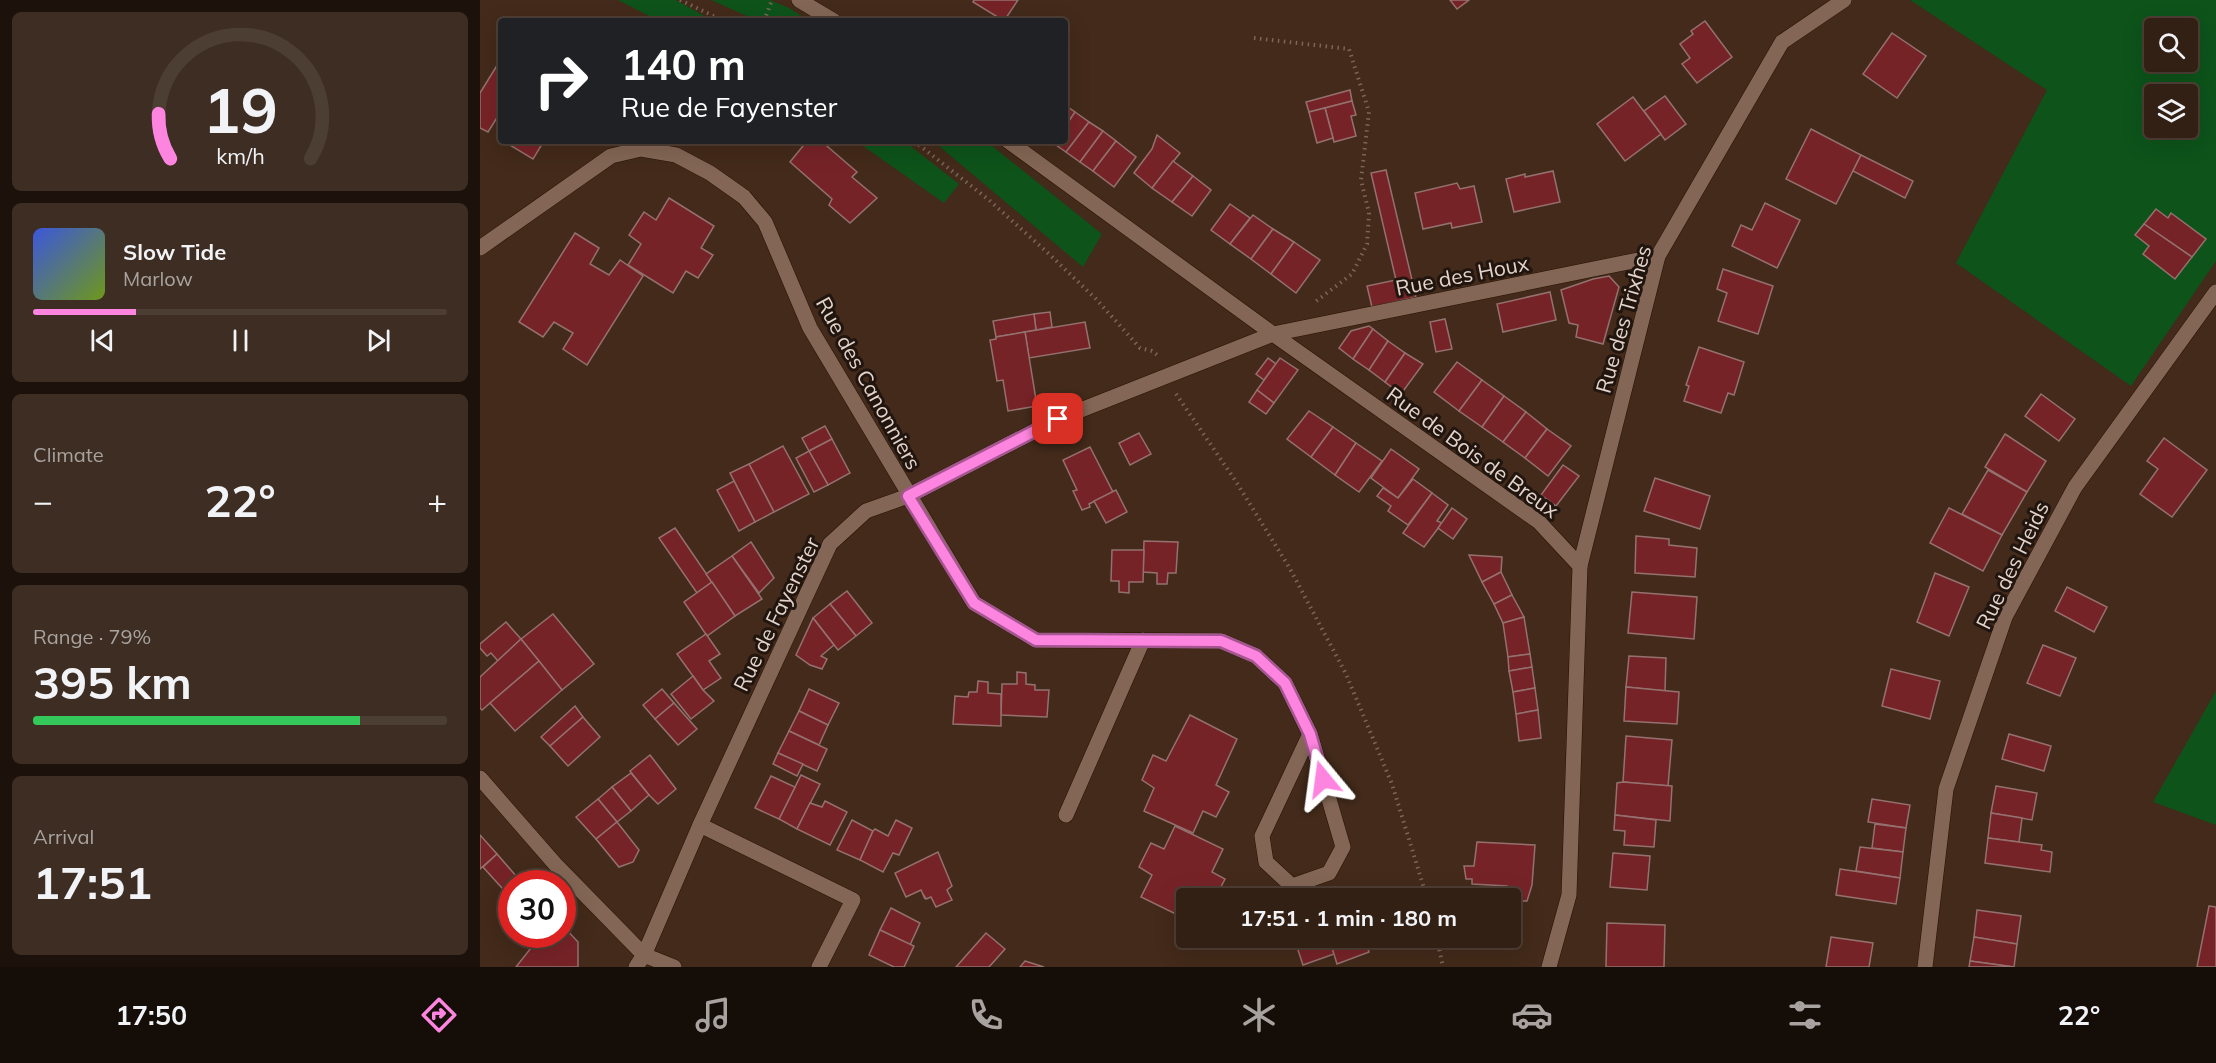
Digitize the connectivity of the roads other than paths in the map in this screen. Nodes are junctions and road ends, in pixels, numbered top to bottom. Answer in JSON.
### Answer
{"nodes":[{"id":1,"x":799,"y":0,"type":"edge"},
{"id":2,"x":1845,"y":0,"type":"edge"},
{"id":3,"x":829,"y":18,"type":"edge"},
{"id":4,"x":1012,"y":144,"type":"edge"},
{"id":5,"x":480,"y":248,"type":"edge"},
{"id":6,"x":1658,"y":256,"type":"junction"},
{"id":7,"x":2216,"y":292,"type":"edge"},
{"id":8,"x":1273,"y":334,"type":"junction"},
{"id":9,"x":908,"y":496,"type":"junction"},
{"id":10,"x":1580,"y":566,"type":"junction"},
{"id":11,"x":1143,"y":640,"type":"junction"},
{"id":12,"x":1310,"y":734,"type":"junction"},
{"id":13,"x":480,"y":778,"type":"edge"},
{"id":14,"x":1066,"y":815,"type":"dead end"},
{"id":15,"x":700,"y":825,"type":"junction"},
{"id":16,"x":640,"y":961,"type":"edge"},
{"id":17,"x":674,"y":967,"type":"edge"},
{"id":18,"x":819,"y":967,"type":"edge"},
{"id":19,"x":1549,"y":967,"type":"edge"},
{"id":20,"x":1925,"y":967,"type":"edge"}],
"edges":[{"from":1,"to":3,"type":"street"},
{"from":2,"to":6,"type":"street","name":"Rue des Trixhes"},
{"from":4,"to":8,"type":"street","name":"Rue de Bois de Breux"},
{"from":5,"to":9,"type":"street","name":"Rue des Canonniers"},
{"from":6,"to":8,"type":"street","name":"Rue des Houx"},
{"from":6,"to":10,"type":"street","name":"Rue des Trixhes"},
{"from":7,"to":20,"type":"street","name":"Rue des Heids"},
{"from":8,"to":9,"type":"street","name":"Rue de Fayenster"},
{"from":8,"to":10,"type":"street","name":"Rue de Bois de Breux"},
{"from":9,"to":11,"type":"street","name":"Rue des Canonniers"},
{"from":9,"to":15,"type":"street","name":"Rue de Fayenster"},
{"from":10,"to":19,"type":"street"},
{"from":11,"to":12,"type":"street","name":"Rue des Canonniers"},
{"from":11,"to":14,"type":"street"},
{"from":12,"to":12,"type":"street","name":"Rue des Canonniers"},
{"from":13,"to":16,"type":"street"},
{"from":15,"to":16,"type":"street","name":"Rue de Fayenster"},
{"from":15,"to":18,"type":"street"},
{"from":16,"to":17,"type":"street"}]}
